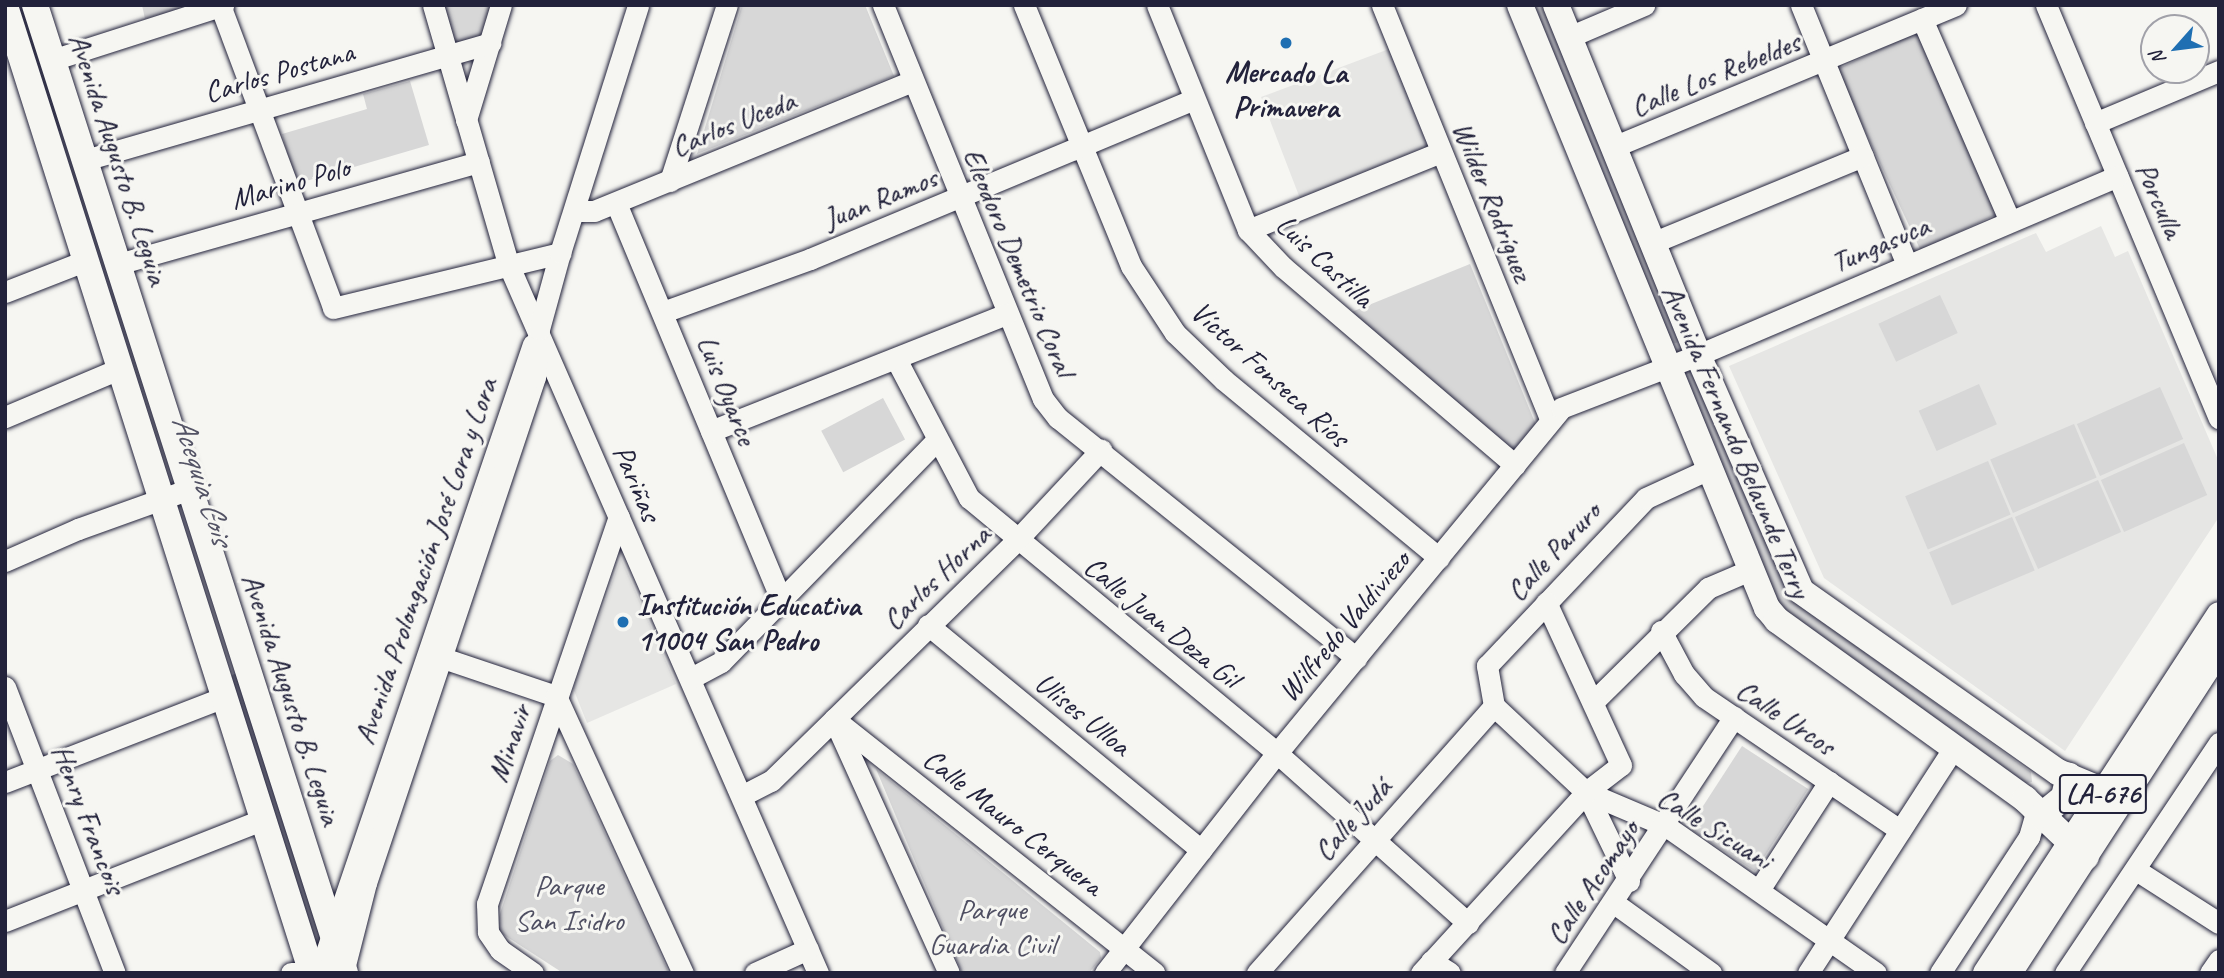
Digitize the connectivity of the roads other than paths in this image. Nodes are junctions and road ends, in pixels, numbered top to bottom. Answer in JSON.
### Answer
{"nodes":[{"id":1,"x":35,"y":5,"type":"edge"},
{"id":2,"x":221,"y":5,"type":"edge"},
{"id":3,"x":433,"y":5,"type":"edge"},
{"id":4,"x":501,"y":5,"type":"edge"},
{"id":5,"x":638,"y":5,"type":"edge"},
{"id":6,"x":727,"y":5,"type":"edge"},
{"id":7,"x":883,"y":5,"type":"edge"},
{"id":8,"x":1024,"y":5,"type":"edge"},
{"id":9,"x":1157,"y":5,"type":"edge"},
{"id":10,"x":1382,"y":5,"type":"edge"},
{"id":11,"x":1520,"y":5,"type":"edge"},
{"id":12,"x":1556,"y":5,"type":"edge"},
{"id":13,"x":1644,"y":5,"type":"edge"},
{"id":14,"x":1801,"y":5,"type":"edge"},
{"id":15,"x":1956,"y":5,"type":"edge"},
{"id":16,"x":2046,"y":5,"type":"edge"},
{"id":17,"x":5,"y":6,"type":"edge"},
{"id":18,"x":1922,"y":19,"type":"junction"},
{"id":19,"x":1569,"y":37,"type":"junction"},
{"id":20,"x":490,"y":43,"type":"junction"},
{"id":21,"x":447,"y":54,"type":"junction"},
{"id":22,"x":52,"y":60,"type":"junction"},
{"id":23,"x":1824,"y":62,"type":"junction"},
{"id":24,"x":2219,"y":72,"type":"edge"},
{"id":25,"x":913,"y":81,"type":"junction"},
{"id":26,"x":1194,"y":99,"type":"junction"},
{"id":27,"x":257,"y":109,"type":"junction"},
{"id":28,"x":466,"y":120,"type":"junction"},
{"id":29,"x":2095,"y":122,"type":"junction"},
{"id":30,"x":1081,"y":146,"type":"junction"},
{"id":31,"x":1613,"y":147,"type":"junction"},
{"id":32,"x":1441,"y":152,"type":"junction"},
{"id":33,"x":1863,"y":156,"type":"junction"},
{"id":34,"x":85,"y":160,"type":"junction"},
{"id":35,"x":479,"y":162,"type":"junction"},
{"id":36,"x":2117,"y":176,"type":"junction"},
{"id":37,"x":670,"y":181,"type":"junction"},
{"id":38,"x":959,"y":198,"type":"junction"},
{"id":39,"x":616,"y":203,"type":"junction"},
{"id":40,"x":297,"y":211,"type":"junction"},
{"id":41,"x":574,"y":211,"type":"junction"},
{"id":42,"x":2010,"y":221,"type":"junction"},
{"id":43,"x":1248,"y":230,"type":"junction"},
{"id":44,"x":1652,"y":243,"type":"junction"},
{"id":45,"x":560,"y":253,"type":"junction"},
{"id":46,"x":87,"y":260,"type":"junction"},
{"id":47,"x":118,"y":264,"type":"junction"},
{"id":48,"x":1907,"y":265,"type":"junction"},
{"id":49,"x":509,"y":266,"type":"junction"},
{"id":50,"x":5,"y":292,"type":"edge"},
{"id":51,"x":663,"y":312,"type":"junction"},
{"id":52,"x":1007,"y":314,"type":"junction"},
{"id":53,"x":540,"y":329,"type":"junction"},
{"id":54,"x":1698,"y":355,"type":"junction"},
{"id":55,"x":896,"y":359,"type":"junction"},
{"id":56,"x":121,"y":368,"type":"junction"},
{"id":57,"x":1666,"y":368,"type":"junction"},
{"id":58,"x":2213,"y":385,"type":"edge"},
{"id":59,"x":5,"y":417,"type":"edge"},
{"id":60,"x":2219,"y":418,"type":"edge"},
{"id":61,"x":1550,"y":419,"type":"junction"},
{"id":62,"x":711,"y":431,"type":"junction"},
{"id":63,"x":936,"y":441,"type":"junction"},
{"id":64,"x":1101,"y":450,"type":"junction"},
{"id":65,"x":1515,"y":465,"type":"junction"},
{"id":66,"x":1709,"y":469,"type":"junction"},
{"id":67,"x":190,"y":489,"type":"junction"},
{"id":68,"x":164,"y":498,"type":"junction"},
{"id":69,"x":619,"y":517,"type":"junction"},
{"id":70,"x":1016,"y":541,"type":"junction"},
{"id":71,"x":1439,"y":558,"type":"junction"},
{"id":72,"x":5,"y":561,"type":"edge"},
{"id":73,"x":1750,"y":570,"type":"junction"},
{"id":74,"x":781,"y":600,"type":"junction"},
{"id":75,"x":1546,"y":602,"type":"junction"},
{"id":76,"x":2219,"y":615,"type":"edge"},
{"id":77,"x":928,"y":625,"type":"junction"},
{"id":78,"x":1661,"y":631,"type":"junction"},
{"id":79,"x":2219,"y":650,"type":"edge"},
{"id":80,"x":434,"y":655,"type":"junction"},
{"id":81,"x":1356,"y":658,"type":"junction"},
{"id":82,"x":691,"y":678,"type":"junction"},
{"id":83,"x":5,"y":687,"type":"edge"},
{"id":84,"x":556,"y":696,"type":"junction"},
{"id":85,"x":225,"y":697,"type":"junction"},
{"id":86,"x":1594,"y":701,"type":"junction"},
{"id":87,"x":1494,"y":706,"type":"junction"},
{"id":88,"x":1734,"y":717,"type":"junction"},
{"id":89,"x":834,"y":719,"type":"junction"},
{"id":90,"x":2219,"y":743,"type":"edge"},
{"id":91,"x":1954,"y":747,"type":"junction"},
{"id":92,"x":1277,"y":753,"type":"junction"},
{"id":93,"x":39,"y":769,"type":"junction"},
{"id":94,"x":2069,"y":776,"type":"junction"},
{"id":95,"x":5,"y":782,"type":"edge"},
{"id":96,"x":1829,"y":782,"type":"junction"},
{"id":97,"x":1586,"y":792,"type":"junction"},
{"id":98,"x":2115,"y":794,"type":"junction"},
{"id":99,"x":743,"y":795,"type":"junction"},
{"id":100,"x":2039,"y":812,"type":"junction"},
{"id":101,"x":264,"y":819,"type":"junction"},
{"id":102,"x":1666,"y":826,"type":"junction"},
{"id":103,"x":1900,"y":830,"type":"junction"},
{"id":104,"x":1374,"y":838,"type":"junction"},
{"id":105,"x":1201,"y":849,"type":"junction"},
{"id":106,"x":2078,"y":852,"type":"junction"},
{"id":107,"x":2136,"y":870,"type":"junction"},
{"id":108,"x":1629,"y":881,"type":"junction"},
{"id":109,"x":84,"y":890,"type":"junction"},
{"id":110,"x":1759,"y":890,"type":"junction"},
{"id":111,"x":1614,"y":903,"type":"junction"},
{"id":112,"x":5,"y":921,"type":"edge"},
{"id":113,"x":1468,"y":923,"type":"junction"},
{"id":114,"x":2219,"y":923,"type":"edge"},
{"id":115,"x":332,"y":937,"type":"junction"},
{"id":116,"x":1829,"y":939,"type":"junction"},
{"id":117,"x":1125,"y":947,"type":"junction"},
{"id":118,"x":808,"y":949,"type":"junction"},
{"id":119,"x":2219,"y":960,"type":"edge"},
{"id":120,"x":1426,"y":967,"type":"edge"},
{"id":121,"x":1697,"y":969,"type":"edge"},
{"id":122,"x":340,"y":972,"type":"edge"},
{"id":123,"x":115,"y":973,"type":"edge"},
{"id":124,"x":290,"y":973,"type":"edge"},
{"id":125,"x":299,"y":973,"type":"edge"},
{"id":126,"x":312,"y":973,"type":"edge"},
{"id":127,"x":533,"y":973,"type":"edge"},
{"id":128,"x":683,"y":973,"type":"edge"},
{"id":129,"x":755,"y":973,"type":"edge"},
{"id":130,"x":818,"y":973,"type":"edge"},
{"id":131,"x":949,"y":973,"type":"edge"},
{"id":132,"x":1105,"y":973,"type":"edge"},
{"id":133,"x":1154,"y":973,"type":"edge"},
{"id":134,"x":1257,"y":973,"type":"edge"},
{"id":135,"x":1450,"y":973,"type":"edge"},
{"id":136,"x":1565,"y":973,"type":"edge"},
{"id":137,"x":1808,"y":973,"type":"edge"},
{"id":138,"x":1876,"y":973,"type":"edge"},
{"id":139,"x":1940,"y":973,"type":"edge"},
{"id":140,"x":1986,"y":973,"type":"edge"},
{"id":141,"x":2009,"y":973,"type":"edge"},
{"id":142,"x":2066,"y":973,"type":"edge"},
{"id":143,"x":2210,"y":973,"type":"edge"}],
"edges":[{"from":1,"to":22,"type":"main road","name":"Avenida Augusto B. Leguia"},
{"from":2,"to":22,"type":"street"},
{"from":2,"to":27,"type":"street"},
{"from":3,"to":21,"type":"street","name":"Pariñas"},
{"from":4,"to":20,"type":"street"},
{"from":5,"to":41,"type":"street","name":"Avenida Prolongación José Lora y Lora"},
{"from":6,"to":37,"type":"street"},
{"from":7,"to":25,"type":"street","name":"Eleodoro Demetrio Coral"},
{"from":8,"to":30,"type":"street","name":"Víctor Fonseca Ríos"},
{"from":9,"to":26,"type":"street","name":"Luis Castilla"},
{"from":10,"to":32,"type":"street","name":"Wilder Rodríguez"},
{"from":11,"to":57,"type":"main road","name":"Avenida Fernando Belaunde Terry"},
{"from":12,"to":19,"type":"main road","name":"Avenida Fernando Belaunde Terry"},
{"from":13,"to":19,"type":"street"},
{"from":14,"to":23,"type":"street"},
{"from":15,"to":18,"type":"street","name":"Calle Los Rebeldes"},
{"from":16,"to":29,"type":"street","name":"Porculla"},
{"from":17,"to":46,"type":"main road","name":"Avenida Augusto B. Leguia"},
{"from":18,"to":23,"type":"street","name":"Calle Los Rebeldes"},
{"from":18,"to":42,"type":"street"},
{"from":19,"to":31,"type":"main road","name":"Avenida Fernando Belaunde Terry"},
{"from":20,"to":21,"type":"street","name":"Carlos Postana"},
{"from":20,"to":28,"type":"street"},
{"from":21,"to":27,"type":"street","name":"Carlos Postana"},
{"from":21,"to":28,"type":"street","name":"Pariñas"},
{"from":22,"to":34,"type":"main road","name":"Avenida Augusto B. Leguia"},
{"from":23,"to":31,"type":"street","name":"Calle Los Rebeldes"},
{"from":23,"to":33,"type":"street"},
{"from":24,"to":29,"type":"street"},
{"from":25,"to":37,"type":"street","name":"Carlos Uceda"},
{"from":25,"to":38,"type":"street","name":"Eleodoro Demetrio Coral"},
{"from":26,"to":30,"type":"street","name":"Juan Ramos"},
{"from":26,"to":43,"type":"street","name":"Luis Castilla"},
{"from":27,"to":34,"type":"street","name":"Carlos Postana"},
{"from":27,"to":40,"type":"street"},
{"from":28,"to":35,"type":"street","name":"Pariñas"},
{"from":29,"to":36,"type":"street","name":"Porculla"},
{"from":30,"to":38,"type":"street","name":"Juan Ramos"},
{"from":30,"to":71,"type":"street","name":"Víctor Fonseca Ríos"},
{"from":31,"to":44,"type":"main road","name":"Avenida Fernando Belaunde Terry"},
{"from":32,"to":43,"type":"street"},
{"from":32,"to":61,"type":"street","name":"Wilder Rodríguez"},
{"from":33,"to":44,"type":"street"},
{"from":33,"to":48,"type":"street"},
{"from":34,"to":47,"type":"main road","name":"Avenida Augusto B. Leguia"},
{"from":35,"to":40,"type":"street","name":"Marino Polo"},
{"from":35,"to":49,"type":"street","name":"Pariñas"},
{"from":36,"to":42,"type":"street","name":"Tungasuca"},
{"from":36,"to":58,"type":"street","name":"Porculla"},
{"from":37,"to":39,"type":"street","name":"Carlos Uceda"},
{"from":38,"to":51,"type":"street","name":"Juan Ramos"},
{"from":38,"to":52,"type":"street","name":"Eleodoro Demetrio Coral"},
{"from":39,"to":41,"type":"street","name":"Carlos Uceda"},
{"from":39,"to":51,"type":"street","name":"Luis Oyarce"},
{"from":40,"to":47,"type":"street","name":"Marino Polo"},
{"from":40,"to":49,"type":"street"},
{"from":41,"to":45,"type":"street","name":"Avenida Prolongación José Lora y Lora"},
{"from":42,"to":48,"type":"street","name":"Tungasuca"},
{"from":43,"to":65,"type":"street","name":"Luis Castilla"},
{"from":44,"to":54,"type":"main road","name":"Avenida Fernando Belaunde Terry"},
{"from":45,"to":49,"type":"street"},
{"from":45,"to":53,"type":"street","name":"Avenida Prolongación José Lora y Lora"},
{"from":46,"to":50,"type":"street"},
{"from":46,"to":56,"type":"main road","name":"Avenida Augusto B. Leguia"},
{"from":47,"to":67,"type":"main road","name":"Avenida Augusto B. Leguia"},
{"from":48,"to":54,"type":"street","name":"Tungasuca"},
{"from":49,"to":53,"type":"street","name":"Pariñas"},
{"from":51,"to":62,"type":"street","name":"Luis Oyarce"},
{"from":52,"to":55,"type":"street"},
{"from":52,"to":64,"type":"street","name":"Eleodoro Demetrio Coral"},
{"from":53,"to":69,"type":"street","name":"Pariñas"},
{"from":53,"to":80,"type":"street","name":"Avenida Prolongación José Lora y Lora"},
{"from":54,"to":57,"type":"street","name":"Tungasuca"},
{"from":54,"to":94,"type":"main road","name":"Avenida Fernando Belaunde Terry"},
{"from":55,"to":62,"type":"street"},
{"from":55,"to":63,"type":"street","name":"Calle Juan Deza Gil"},
{"from":56,"to":59,"type":"street"},
{"from":56,"to":68,"type":"main road","name":"Avenida Augusto B. Leguia"},
{"from":57,"to":61,"type":"street","name":"Wilfredo Valdiviezo"},
{"from":57,"to":66,"type":"main road","name":"Avenida Fernando Belaunde Terry"},
{"from":58,"to":60,"type":"street","name":"Porculla"},
{"from":61,"to":65,"type":"street","name":"Wilfredo Valdiviezo"},
{"from":62,"to":74,"type":"street","name":"Luis Oyarce"},
{"from":63,"to":70,"type":"street","name":"Calle Juan Deza Gil"},
{"from":63,"to":74,"type":"street"},
{"from":64,"to":70,"type":"street","name":"Carlos Horna"},
{"from":64,"to":81,"type":"street","name":"Eleodoro Demetrio Coral"},
{"from":65,"to":71,"type":"street","name":"Wilfredo Valdiviezo"},
{"from":66,"to":73,"type":"main road","name":"Avenida Fernando Belaunde Terry"},
{"from":66,"to":75,"type":"street","name":"Calle Paruro"},
{"from":67,"to":68,"type":"street"},
{"from":67,"to":115,"type":"main road","name":"Avenida Augusto B. Leguia"},
{"from":68,"to":72,"type":"street"},
{"from":68,"to":85,"type":"main road","name":"Avenida Augusto B. Leguia"},
{"from":69,"to":82,"type":"street","name":"Pariñas"},
{"from":69,"to":84,"type":"street","name":"Minavir"},
{"from":70,"to":77,"type":"street","name":"Carlos Horna"},
{"from":70,"to":92,"type":"street","name":"Calle Juan Deza Gil"},
{"from":71,"to":81,"type":"street","name":"Wilfredo Valdiviezo"},
{"from":73,"to":78,"type":"street"},
{"from":73,"to":91,"type":"main road","name":"Avenida Fernando Belaunde Terry"},
{"from":74,"to":82,"type":"street"},
{"from":75,"to":86,"type":"street"},
{"from":75,"to":87,"type":"street","name":"Calle Paruro"},
{"from":76,"to":98,"type":"main road","number":"LA-676"},
{"from":77,"to":89,"type":"street","name":"Carlos Horna"},
{"from":77,"to":105,"type":"street","name":"Ulises Ulloa"},
{"from":78,"to":86,"type":"street"},
{"from":78,"to":88,"type":"street","name":"Calle Urcos"},
{"from":79,"to":98,"type":"main road","number":"LA-676"},
{"from":80,"to":84,"type":"street"},
{"from":80,"to":115,"type":"street","name":"Avenida Prolongación José Lora y Lora"},
{"from":80,"to":122,"type":"street","name":"Avenida Prolongación José Lora y Lora"},
{"from":81,"to":92,"type":"street","name":"Wilfredo Valdiviezo"},
{"from":82,"to":99,"type":"street","name":"Pariñas"},
{"from":83,"to":93,"type":"street","name":"Henry Francois"},
{"from":84,"to":127,"type":"street","name":"Minavir"},
{"from":84,"to":128,"type":"street"},
{"from":85,"to":93,"type":"street"},
{"from":85,"to":101,"type":"main road","name":"Avenida Augusto B. Leguia"},
{"from":86,"to":97,"type":"street"},
{"from":87,"to":97,"type":"street","name":"Calle Sicuani"},
{"from":87,"to":104,"type":"street","name":"Calle Judá"},
{"from":88,"to":96,"type":"street","name":"Calle Urcos"},
{"from":88,"to":102,"type":"street","name":"Calle Acomayo"},
{"from":89,"to":99,"type":"street","name":"Carlos Horna"},
{"from":89,"to":117,"type":"street","name":"Calle Mauro Cerquera"},
{"from":89,"to":131,"type":"street"},
{"from":90,"to":107,"type":"street"},
{"from":91,"to":100,"type":"main road","name":"Avenida Fernando Belaunde Terry"},
{"from":91,"to":103,"type":"street"},
{"from":92,"to":104,"type":"street","name":"Calle Juan Deza Gil"},
{"from":92,"to":105,"type":"street","name":"Wilfredo Valdiviezo"},
{"from":93,"to":95,"type":"street"},
{"from":93,"to":109,"type":"street","name":"Henry Francois"},
{"from":94,"to":98,"type":"main road","name":"Avenida Fernando Belaunde Terry"},
{"from":94,"to":100,"type":"main road"},
{"from":96,"to":103,"type":"street","name":"Calle Urcos"},
{"from":96,"to":110,"type":"street"},
{"from":97,"to":102,"type":"street","name":"Calle Sicuani"},
{"from":97,"to":108,"type":"street"},
{"from":97,"to":113,"type":"street"},
{"from":98,"to":106,"type":"main road","number":"LA-676"},
{"from":99,"to":118,"type":"street","name":"Pariñas"},
{"from":100,"to":106,"type":"main road","name":"Avenida Fernando Belaunde Terry"},
{"from":100,"to":139,"type":"street"},
{"from":101,"to":109,"type":"street"},
{"from":101,"to":126,"type":"main road","name":"Avenida Augusto B. Leguia"},
{"from":102,"to":108,"type":"street","name":"Calle Acomayo"},
{"from":102,"to":110,"type":"street","name":"Calle Sicuani"},
{"from":103,"to":116,"type":"street"},
{"from":104,"to":113,"type":"street","name":"Calle Juan Deza Gil"},
{"from":104,"to":134,"type":"street","name":"Calle Judá"},
{"from":105,"to":117,"type":"street","name":"Wilfredo Valdiviezo"},
{"from":106,"to":140,"type":"main road","number":"LA-676"},
{"from":106,"to":141,"type":"main road","number":"LA-676"},
{"from":107,"to":114,"type":"street"},
{"from":107,"to":142,"type":"street"},
{"from":108,"to":111,"type":"street","name":"Calle Acomayo"},
{"from":109,"to":112,"type":"street"},
{"from":109,"to":123,"type":"street","name":"Henry Francois"},
{"from":110,"to":116,"type":"street","name":"Calle Sicuani"},
{"from":111,"to":121,"type":"street"},
{"from":111,"to":136,"type":"street","name":"Calle Acomayo"},
{"from":113,"to":120,"type":"street"},
{"from":115,"to":122,"type":"main road","name":"Avenida Augusto B. Leguia"},
{"from":116,"to":137,"type":"street"},
{"from":116,"to":138,"type":"street","name":"Calle Sicuani"},
{"from":117,"to":132,"type":"street","name":"Wilfredo Valdiviezo"},
{"from":117,"to":133,"type":"street","name":"Calle Mauro Cerquera"},
{"from":118,"to":129,"type":"street"},
{"from":118,"to":130,"type":"street","name":"Pariñas"},
{"from":119,"to":143,"type":"street"},
{"from":120,"to":135,"type":"street"},
{"from":124,"to":125,"type":"street"}]}
